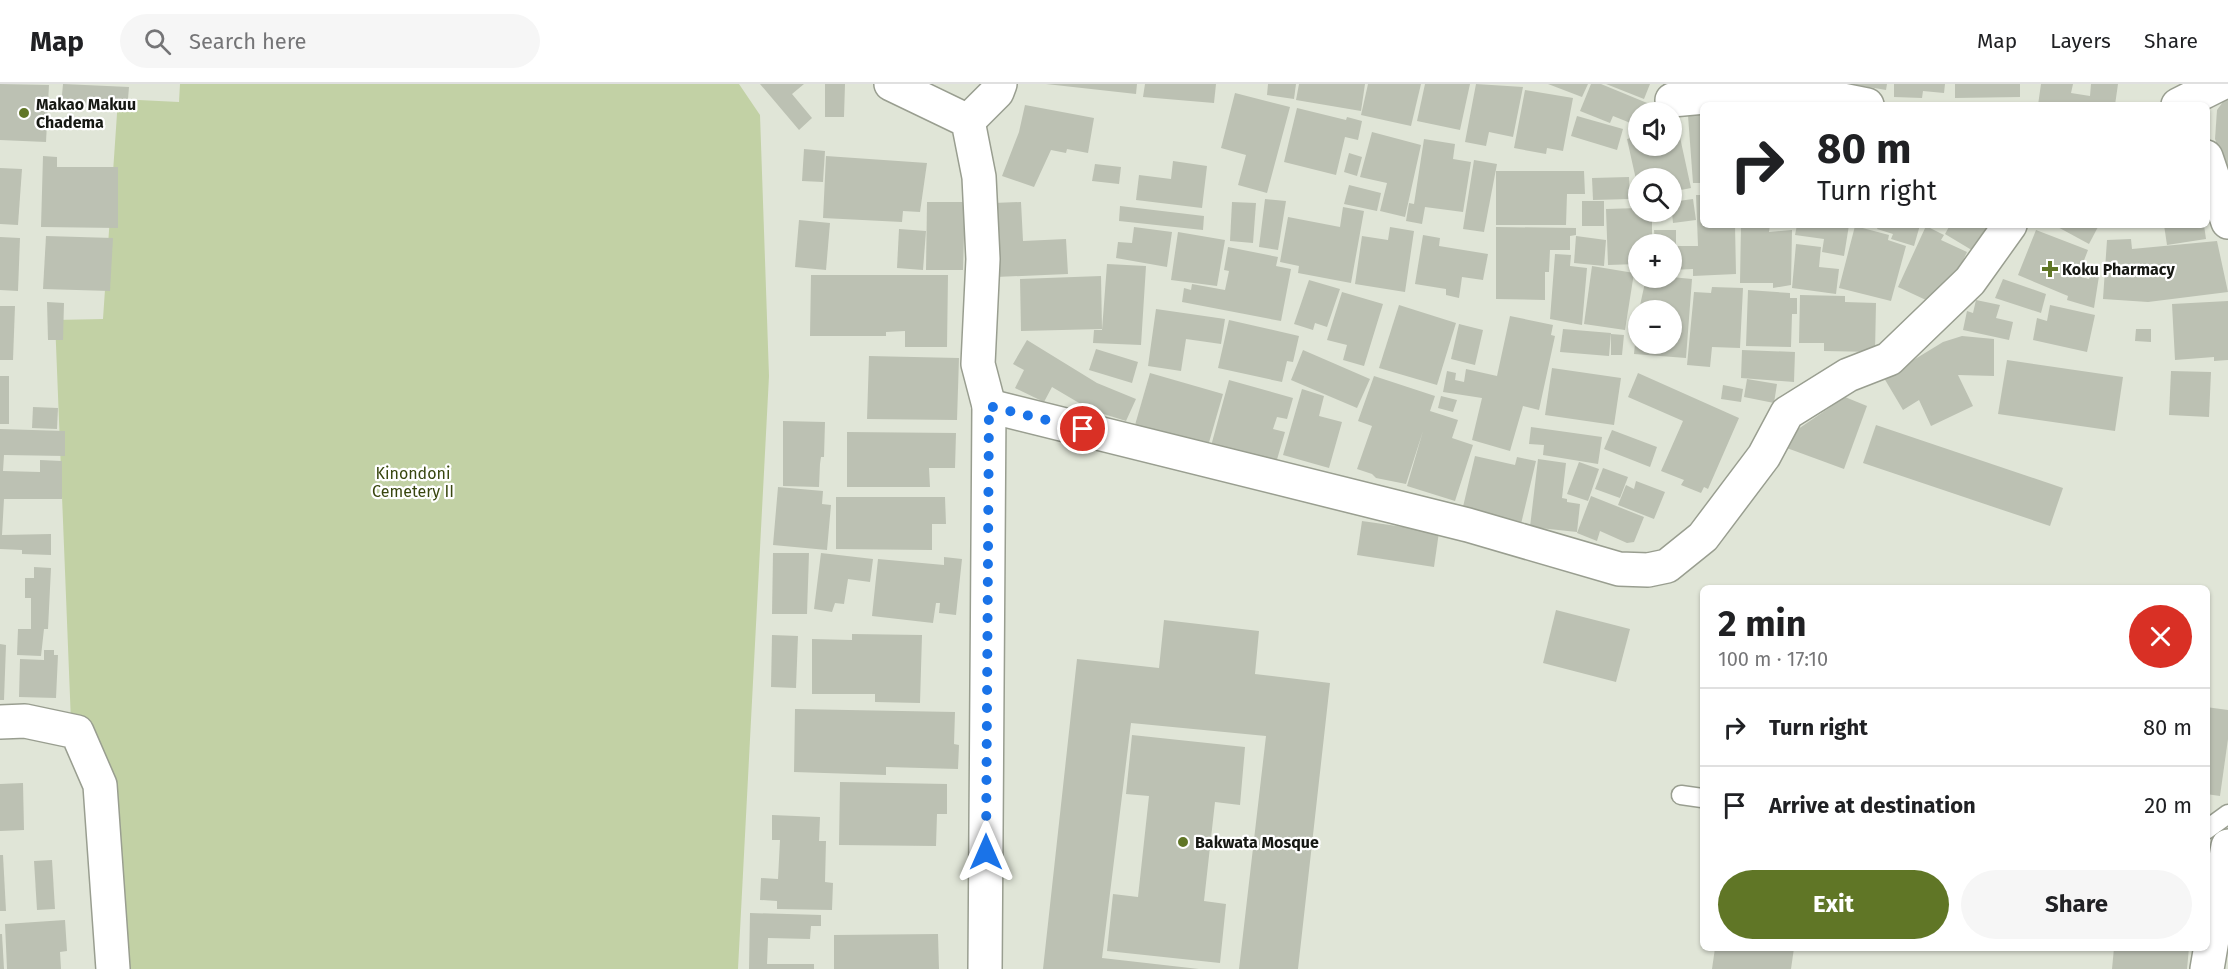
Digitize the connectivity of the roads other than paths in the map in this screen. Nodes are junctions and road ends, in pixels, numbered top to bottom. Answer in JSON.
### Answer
{"nodes":[{"id":1,"x":891,"y":84,"type":"edge"},
{"id":2,"x":1000,"y":84,"type":"edge"},
{"id":3,"x":2220,"y":84,"type":"edge"},
{"id":4,"x":1672,"y":100,"type":"dead end"},
{"id":5,"x":1852,"y":102,"type":"edge"},
{"id":6,"x":2188,"y":102,"type":"edge"},
{"id":7,"x":968,"y":121,"type":"junction"},
{"id":8,"x":2210,"y":169,"type":"edge"},
{"id":9,"x":2228,"y":222,"type":"edge"},
{"id":10,"x":2008,"y":228,"type":"edge"},
{"id":11,"x":989,"y":406,"type":"junction"},
{"id":12,"x":0,"y":722,"type":"edge"},
{"id":13,"x":1681,"y":795,"type":"dead end"},
{"id":14,"x":1700,"y":798,"type":"edge"},
{"id":15,"x":2228,"y":814,"type":"edge"},
{"id":16,"x":2210,"y":827,"type":"edge"},
{"id":17,"x":2228,"y":846,"type":"edge"},
{"id":18,"x":113,"y":969,"type":"edge"},
{"id":19,"x":985,"y":969,"type":"edge"},
{"id":20,"x":2208,"y":969,"type":"edge"}],
"edges":[{"from":1,"to":7,"type":"street"},
{"from":2,"to":7,"type":"street"},
{"from":3,"to":6,"type":"street"},
{"from":4,"to":5,"type":"street"},
{"from":7,"to":11,"type":"street"},
{"from":8,"to":9,"type":"street"},
{"from":10,"to":11,"type":"street"},
{"from":11,"to":19,"type":"street"},
{"from":12,"to":18,"type":"street"},
{"from":13,"to":14,"type":"lane"},
{"from":15,"to":16,"type":"lane"},
{"from":17,"to":20,"type":"street"}]}
